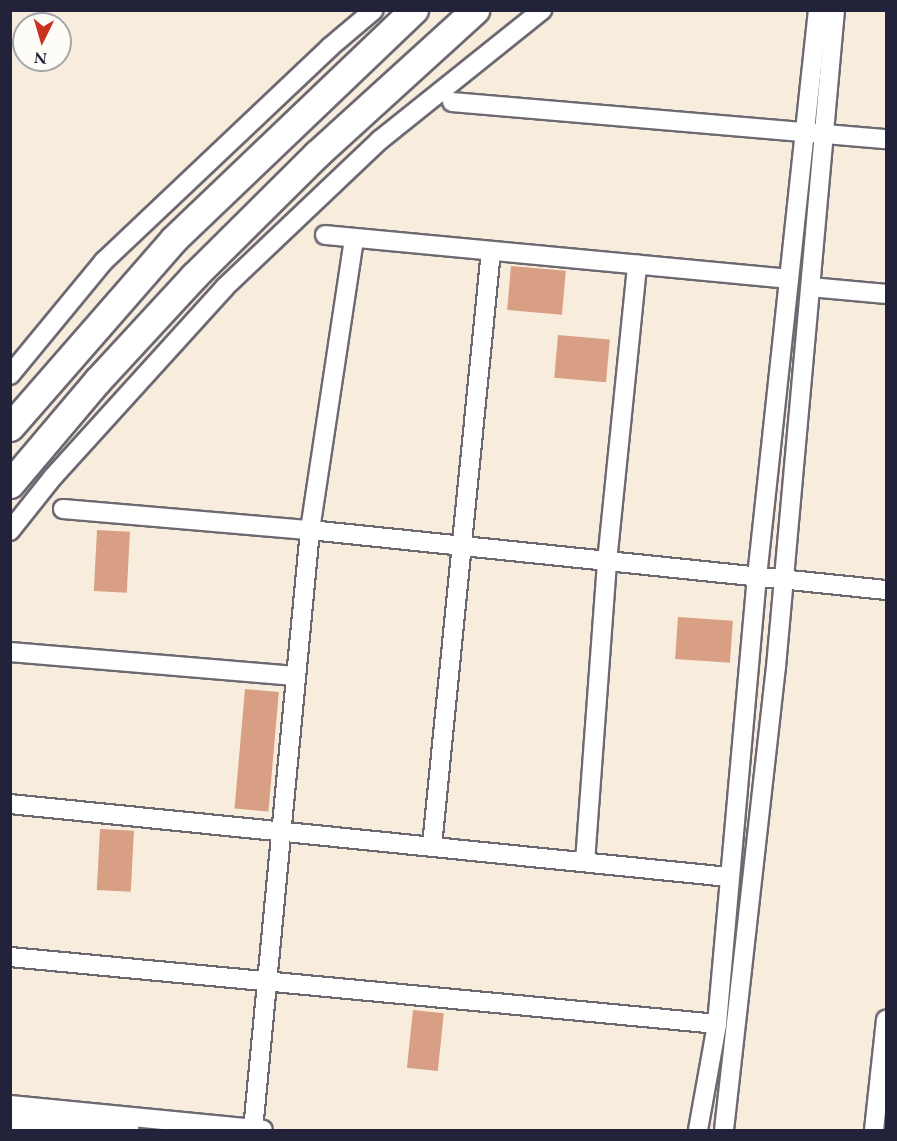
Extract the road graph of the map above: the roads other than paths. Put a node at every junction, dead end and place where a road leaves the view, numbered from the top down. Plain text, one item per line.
1 (374, 10) edge
2 (414, 10) edge
3 (475, 10) edge
4 (542, 10) edge
5 (818, 10) edge
6 (835, 10) edge
7 (452, 102) dead end
8 (804, 130) junction
9 (825, 132) junction
10 (886, 139) edge
11 (325, 235) dead end
12 (354, 238) junction
13 (491, 251) junction
14 (637, 265) junction
15 (789, 279) junction
16 (811, 287) junction
17 (886, 294) edge
18 (10, 375) edge
19 (10, 427) edge
20 (10, 484) edge
21 (63, 509) dead end
22 (310, 530) junction
23 (10, 531) edge
24 (460, 546) junction
25 (607, 562) junction
26 (757, 577) junction
27 (784, 578) junction
28 (886, 590) edge
29 (10, 652) edge
30 (295, 676) junction
31 (10, 804) edge
32 (279, 830) junction
33 (432, 846) junction
34 (585, 862) junction
35 (729, 877) junction
36 (10, 957) edge
37 (267, 982) junction
38 (886, 1020) edge
39 (717, 1024) junction
40 (10, 1105) edge
41 (10, 1120) edge
42 (257, 1130) edge
43 (130, 1131) edge
44 (698, 1131) edge
45 (724, 1131) edge
46 (874, 1131) edge

1 - 18 street
2 - 19 main road
3 - 20 main road
4 - 23 street
5 - 8 street
6 - 9 street
7 - 8 street
8 - 9 street
8 - 15 street
9 - 10 street
9 - 16 street
11 - 12 street
12 - 13 street
12 - 22 street
13 - 14 street
13 - 24 street
14 - 15 street
14 - 25 street
15 - 26 street
16 - 17 street
16 - 27 street
21 - 22 street
22 - 24 street
22 - 30 street
24 - 25 street
24 - 33 street
25 - 26 street
25 - 34 street
26 - 27 street
26 - 35 street
27 - 28 street
27 - 45 street
29 - 30 street
30 - 32 street
31 - 32 street
32 - 33 street
32 - 37 street
33 - 34 street
34 - 35 street
35 - 39 street
36 - 37 street
37 - 39 street
37 - 42 street
38 - 46 street
39 - 44 street
40 - 42 street
41 - 43 street

